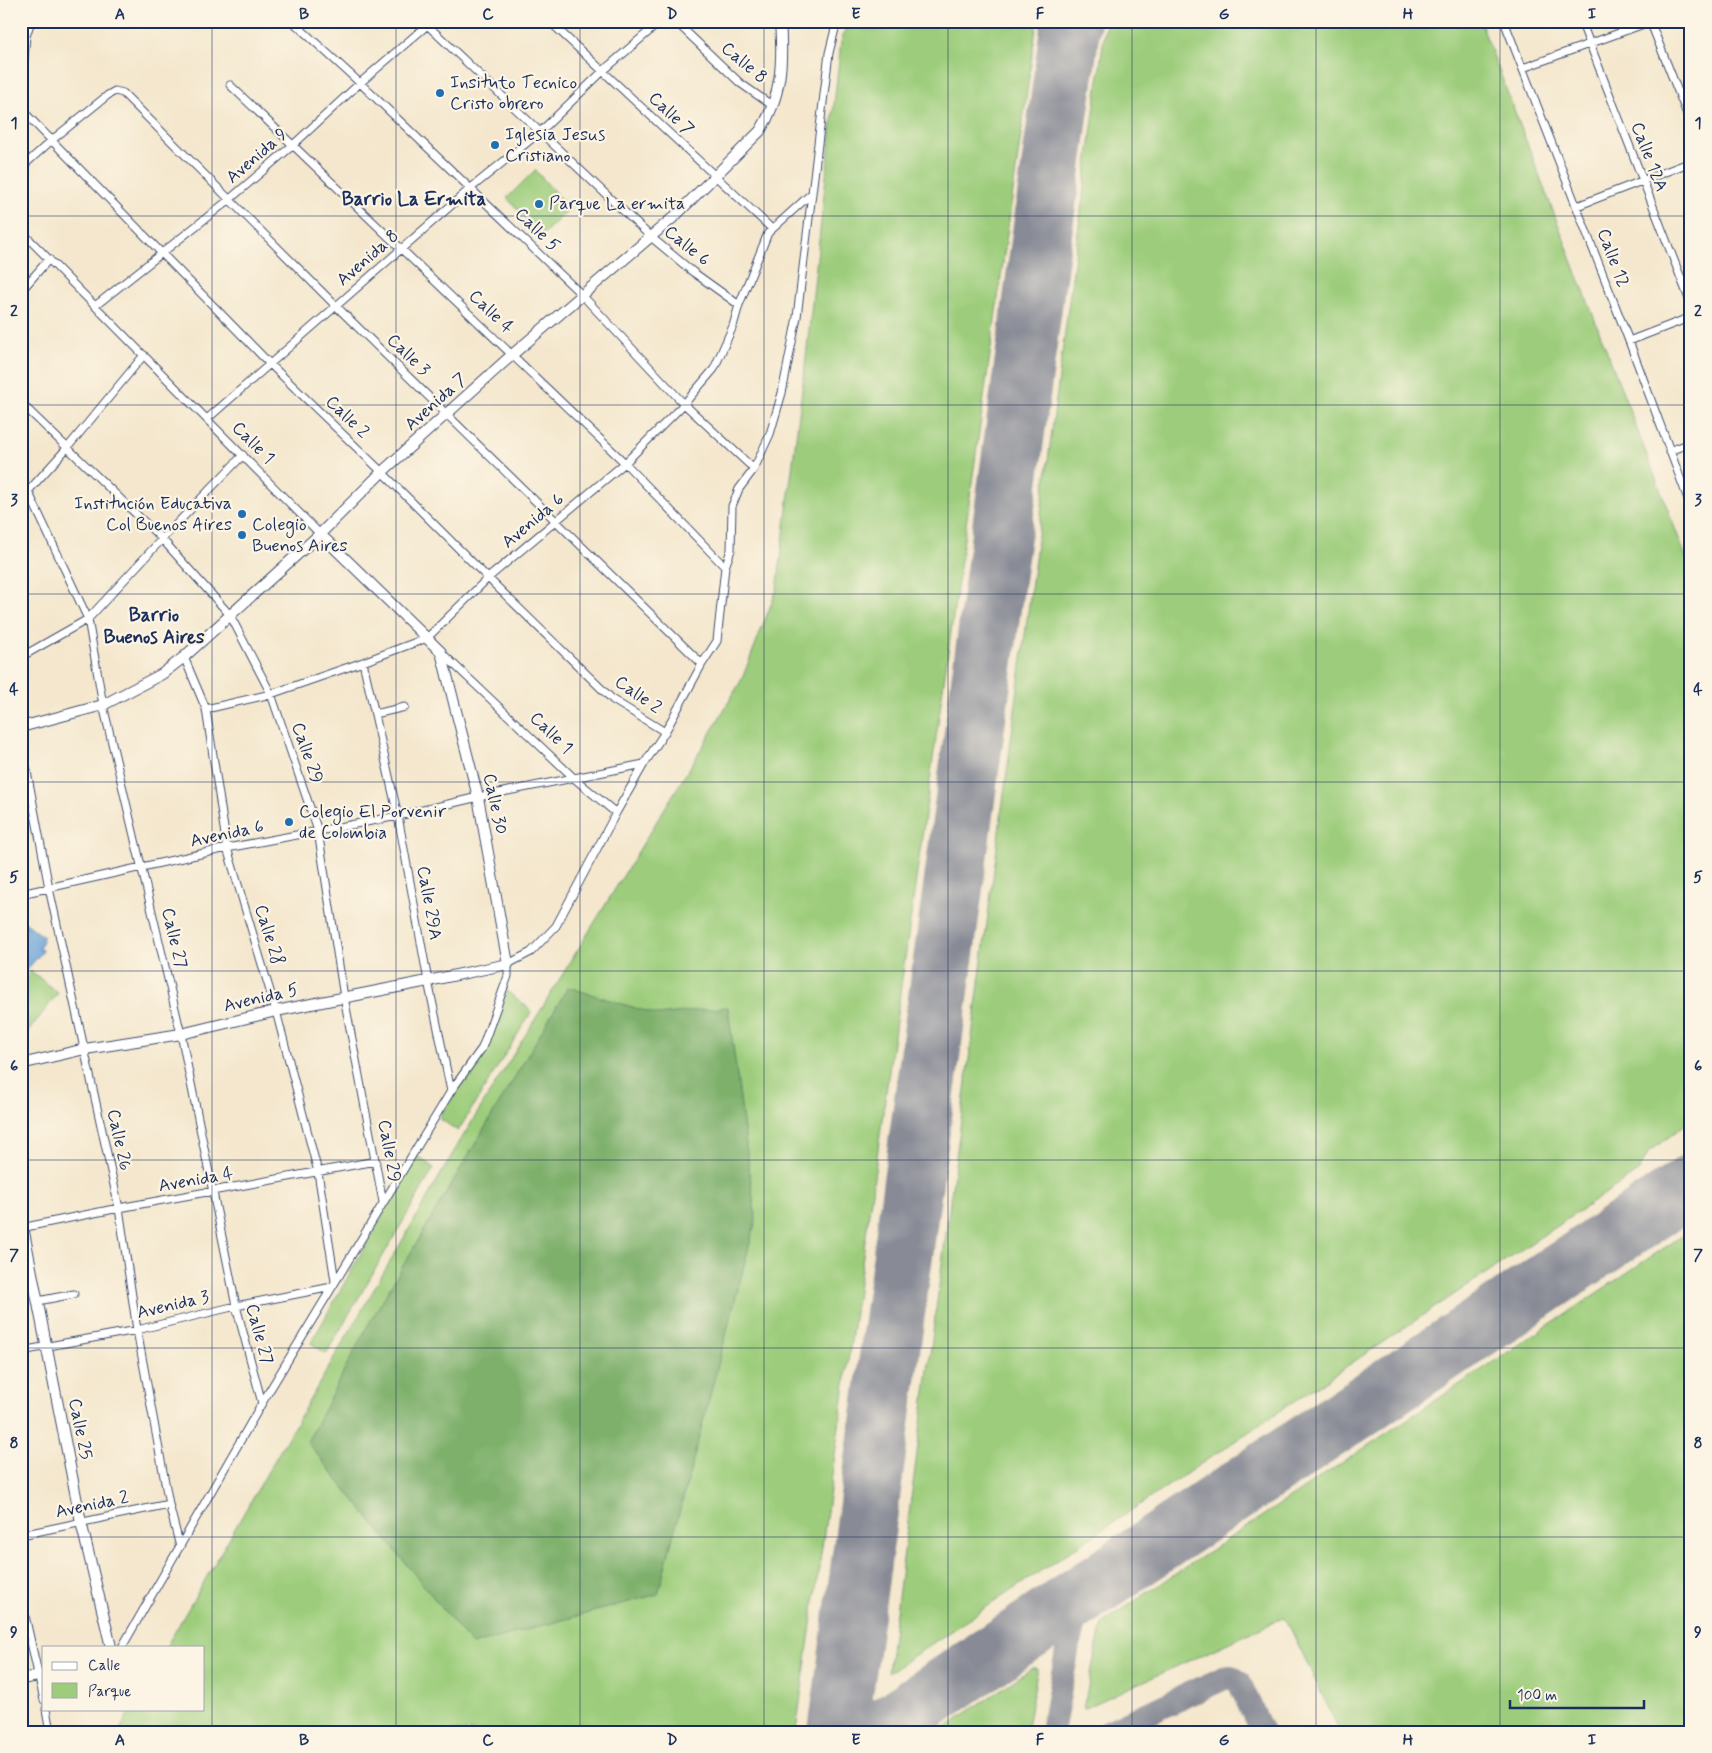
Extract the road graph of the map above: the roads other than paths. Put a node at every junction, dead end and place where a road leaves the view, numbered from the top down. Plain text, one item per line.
1 (31, 21) edge
2 (292, 21) edge
3 (549, 21) edge
4 (661, 21) edge
5 (675, 21) edge
6 (780, 21) edge
7 (837, 21) edge
8 (1504, 21) edge
9 (1581, 21) edge
10 (1651, 21) edge
11 (427, 22) edge
12 (1590, 44) junction
13 (1523, 68) junction
14 (603, 71) junction
15 (360, 82) junction
16 (230, 85) dead end
17 (21, 92) edge
18 (773, 106) junction
19 (21, 109) edge
20 (1691, 124) edge
21 (540, 132) junction
22 (52, 140) junction
23 (293, 145) junction
24 (1691, 162) edge
25 (21, 168) edge
26 (715, 176) junction
27 (1642, 181) junction
28 (471, 188) junction
29 (812, 193) junction
30 (230, 198) junction
31 (1577, 206) junction
32 (772, 229) junction
33 (21, 231) edge
34 (651, 237) junction
35 (402, 248) junction
36 (162, 251) junction
37 (49, 259) junction
38 (21, 291) edge
39 (582, 294) junction
40 (1691, 304) edge
41 (738, 305) junction
42 (95, 306) junction
43 (336, 306) junction
44 (1691, 317) edge
45 (1629, 341) junction
46 (513, 354) junction
47 (144, 355) junction
48 (270, 364) junction
49 (21, 403) edge
50 (684, 404) junction
51 (447, 414) junction
52 (207, 419) junction
53 (1691, 443) edge
54 (68, 447) junction
55 (1669, 451) junction
56 (243, 456) junction
57 (625, 462) junction
58 (754, 469) junction
59 (382, 472) junction
60 (28, 491) junction
61 (21, 499) edge
62 (1691, 507) edge
63 (555, 522) junction
64 (320, 534) junction
65 (162, 539) junction
66 (725, 567) junction
67 (488, 578) junction
68 (230, 615) junction
69 (88, 619) junction
70 (427, 638) junction
71 (441, 652) junction
72 (184, 656) junction
73 (21, 657) edge
74 (363, 662) junction
75 (702, 664) junction
76 (456, 678) junction
77 (271, 694) junction
78 (104, 705) junction
79 (405, 707) dead end
80 (206, 709) junction
81 (375, 714) junction
82 (21, 727) edge
83 (665, 732) junction
84 (21, 740) edge
85 (644, 764) junction
86 (575, 779) junction
87 (478, 797) junction
88 (616, 813) junction
89 (398, 816) junction
90 (318, 831) junction
91 (227, 848) junction
92 (142, 868) junction
93 (49, 888) junction
94 (21, 894) edge
95 (508, 964) junction
96 (428, 981) junction
97 (344, 997) junction
98 (276, 1011) junction
99 (181, 1034) junction
100 (85, 1049) junction
101 (21, 1064) edge
102 (450, 1090) junction
103 (376, 1161) junction
104 (318, 1172) junction
105 (212, 1192) junction
106 (383, 1202) junction
107 (119, 1208) junction
108 (21, 1217) edge
109 (22, 1228) edge
110 (333, 1284) junction
111 (74, 1294) dead end
112 (38, 1301) junction
113 (236, 1306) junction
114 (137, 1330) junction
115 (47, 1346) junction
116 (21, 1351) edge
117 (262, 1403) junction
118 (169, 1504) junction
119 (81, 1522) junction
120 (21, 1535) edge
121 (180, 1546) junction
122 (21, 1598) edge
123 (111, 1646) edge
124 (123, 1646) edge
125 (41, 1675) edge
126 (21, 1679) edge
127 (46, 1710) edge
128 (50, 1732) edge

1 - 17 street
2 - 15 street, Calle 5
3 - 14 street, Calle 7
4 - 14 street, Avenida 8
5 - 18 street, Calle 8
6 - 18 street, Avenida 7
7 - 29 street
8 - 13 street, Calle 12
9 - 12 street, Calle 12A
10 - 12 street
10 - 20 street
11 - 15 street, Avenida 9
11 - 21 street, Calle 6
12 - 13 street
12 - 27 street, Calle 12A
13 - 31 street, Calle 12
14 - 21 street, Avenida 8
14 - 26 street, Calle 7
15 - 23 street, Avenida 9
15 - 28 street, Calle 5
16 - 23 street, Calle 4
18 - 26 street, Avenida 7
19 - 22 street, Calle 2
21 - 28 street, Avenida 8
21 - 34 street, Calle 6
22 - 25 street
22 - 30 street, Calle 3
22 - 36 street, Calle 2
23 - 30 street, Avenida 9
23 - 35 street, Calle 4
24 - 27 street
26 - 32 street, Calle 7
26 - 34 street, Avenida 7
27 - 31 street
27 - 40 street, Calle 12A
28 - 35 street, Avenida 8
28 - 39 street, Calle 5
29 - 32 street
29 - 58 street
30 - 36 street, Avenida 9
30 - 43 street, Calle 3
31 - 45 street, Calle 12
32 - 41 street, Avenida 6
33 - 37 street, Calle 1
34 - 39 street, Avenida 7
34 - 41 street, Calle 6
35 - 43 street, Avenida 8
35 - 46 street, Calle 4
36 - 42 street, Avenida 9
36 - 48 street, Calle 2
37 - 38 street
37 - 42 street, Calle 1
39 - 46 street, Avenida 7
39 - 50 street, Calle 5
41 - 50 street, Avenida 6
42 - 47 street, Calle 1
43 - 48 street, Avenida 8
43 - 51 street, Calle 3
44 - 45 street
45 - 55 street, Calle 12
46 - 51 street, Avenida 7
46 - 57 street, Calle 4
47 - 52 street, Calle 1
47 - 54 street
48 - 52 street, Avenida 8
48 - 59 street, Calle 2
49 - 54 street, Calle 29
50 - 57 street, Avenida 6
50 - 58 street, Calle 5
51 - 59 street, Avenida 7
51 - 63 street, Calle 3
52 - 56 street, Calle 1
53 - 55 street
54 - 60 street
54 - 65 street, Calle 29
55 - 62 street, Calle 12
56 - 64 street, Calle 1
56 - 65 street
57 - 63 street, Avenida 6
57 - 66 street, Calle 4
58 - 66 street
59 - 64 street, Avenida 7
59 - 67 street, Calle 2
60 - 61 street
60 - 69 street, Calle 27
63 - 67 street, Avenida 6
63 - 75 street, Calle 3
64 - 68 street, Avenida 7
64 - 70 street, Calle 1
65 - 68 street, Calle 29
65 - 69 street
66 - 75 street
67 - 70 street, Avenida 6
67 - 83 street, Calle 2
68 - 72 street, Avenida 7
68 - 77 street, Calle 29
69 - 73 street
69 - 78 street, Calle 27
70 - 71 street, Calle 1
70 - 74 street, Avenida 6
71 - 76 street, Calle 30
71 - 76 street, Calle 1
72 - 78 street, Avenida 7
72 - 80 street, Calle 28
74 - 77 street, Avenida 6
74 - 81 street, Calle 29A
75 - 83 street
76 - 86 street, Calle 1
76 - 87 street, Calle 30
77 - 80 street, Avenida 6
77 - 90 street, Calle 29
78 - 82 street, Avenida 7
78 - 92 street, Calle 27
79 - 81 street
80 - 91 street, Calle 28
81 - 89 street, Calle 29A
83 - 85 street
84 - 93 street, Calle 26
85 - 86 street, Avenida 6
85 - 88 street
86 - 87 street, Avenida 6
86 - 88 street, Calle 1
87 - 89 street, Avenida 6
87 - 95 street, Calle 30
88 - 95 street
89 - 90 street, Avenida 6
89 - 96 street, Calle 29A
90 - 91 street, Avenida 6
90 - 97 street, Calle 29
91 - 92 street, Avenida 6
91 - 98 street, Calle 28
92 - 93 street, Avenida 6
92 - 99 street, Calle 27
93 - 94 street, Avenida 6
93 - 100 street, Calle 26
95 - 96 street, Avenida 5
95 - 102 street
96 - 97 street, Avenida 5
96 - 102 street, Calle 29A
97 - 98 street, Avenida 5
97 - 103 street, Calle 29
98 - 99 street, Avenida 5
98 - 104 street, Calle 28
99 - 100 street, Avenida 5
99 - 105 street, Calle 27
100 - 101 street, Avenida 5
100 - 107 street, Calle 26
102 - 106 street
103 - 104 street, Avenida 4
103 - 106 street, Calle 29
104 - 105 street, Avenida 4
104 - 110 street, Calle 28
105 - 107 street, Avenida 4
105 - 113 street, Calle 27
106 - 110 street
107 - 109 street, Avenida 4
107 - 114 street, Calle 26
108 - 109 street, Calle 25
109 - 112 street, Calle 25
110 - 113 street, Avenida 3
110 - 117 street
111 - 112 street
112 - 115 street, Calle 25
113 - 114 street, Avenida 3
113 - 117 street, Calle 27
114 - 115 street, Avenida 3
114 - 118 street, Calle 26
115 - 116 street, Avenida 3
115 - 119 street, Calle 25
117 - 121 street
118 - 119 street, Avenida 2
118 - 121 street, Calle 26
119 - 120 street, Avenida 2
119 - 123 street, Calle 25
121 - 124 street
122 - 125 street
125 - 126 street
127 - 128 street

